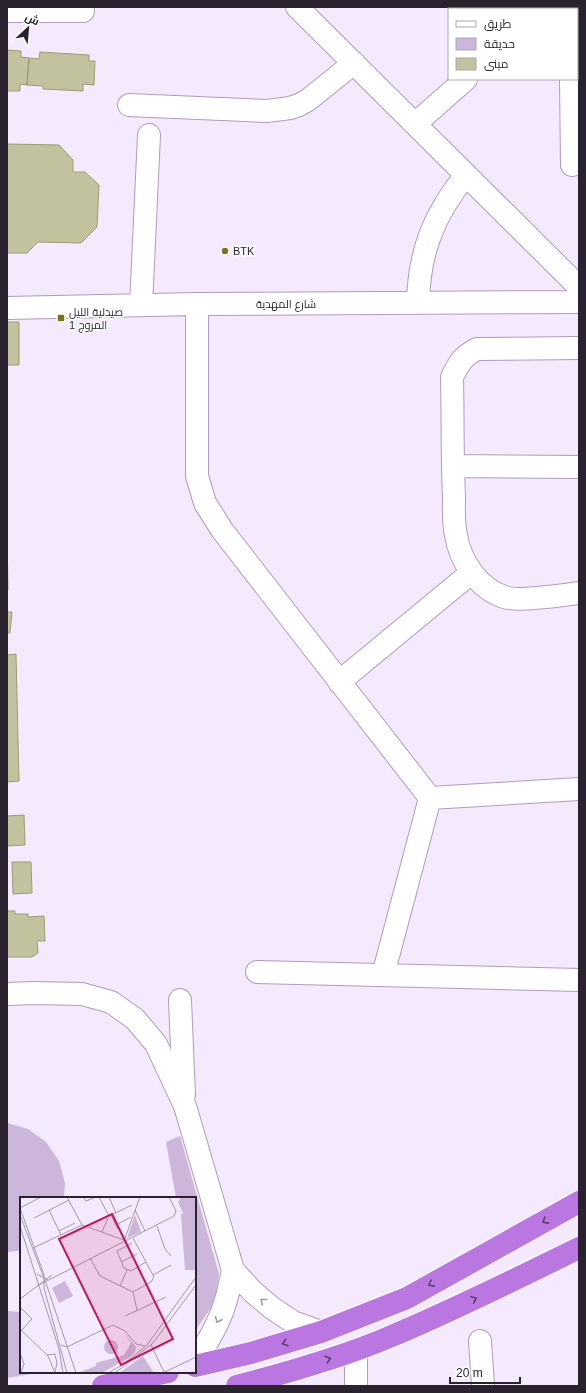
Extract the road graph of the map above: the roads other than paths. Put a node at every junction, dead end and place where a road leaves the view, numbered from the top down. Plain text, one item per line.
1 (297, 7) edge
2 (7, 11) edge
3 (83, 11) dead end
4 (354, 63) junction
5 (465, 80) edge
6 (571, 80) edge
7 (129, 105) dead end
8 (575, 120) edge
9 (415, 124) junction
10 (149, 135) dead end
11 (572, 165) dead end
12 (466, 175) junction
13 (575, 295) edge
14 (418, 303) junction
15 (197, 304) junction
16 (141, 305) junction
17 (7, 308) edge
18 (579, 348) edge
19 (453, 466) junction
20 (579, 467) edge
21 (471, 572) junction
22 (579, 593) edge
23 (340, 682) junction
24 (579, 789) edge
25 (430, 798) junction
26 (258, 972) dead end
27 (383, 975) junction
28 (579, 980) edge
29 (7, 994) edge
30 (180, 1000) dead end
31 (185, 1106) junction
32 (579, 1202) edge
33 (579, 1248) edge
34 (233, 1270) junction
35 (321, 1332) junction
36 (480, 1342) dead end
37 (356, 1350) junction
38 (196, 1360) edge
39 (196, 1366) edge
40 (163, 1373) edge
41 (103, 1386) edge
42 (237, 1386) edge
43 (356, 1386) edge
44 (483, 1386) edge

1 - 4 street
2 - 3 street
4 - 7 street
4 - 9 street
5 - 9 street
6 - 8 street
8 - 11 street
9 - 12 street
10 - 16 street
12 - 13 street
12 - 14 street
13 - 14 street, شارع المهدية
14 - 15 street, شارع المهدية
15 - 16 street, شارع المهدية
15 - 23 street
16 - 17 street, شارع المهدية
18 - 19 street
19 - 20 street
19 - 21 street
21 - 22 street
21 - 23 street
23 - 25 street
24 - 25 street
25 - 27 street
26 - 27 street
27 - 28 street
29 - 31 street
30 - 31 street
31 - 34 street
32 -> 35 highway
37 -> 33 highway
35 -> 34 street
34 -> 38 street
35 -> 39 highway
36 - 44 street
42 -> 37 highway
37 - 43 street
40 - 41 highway

